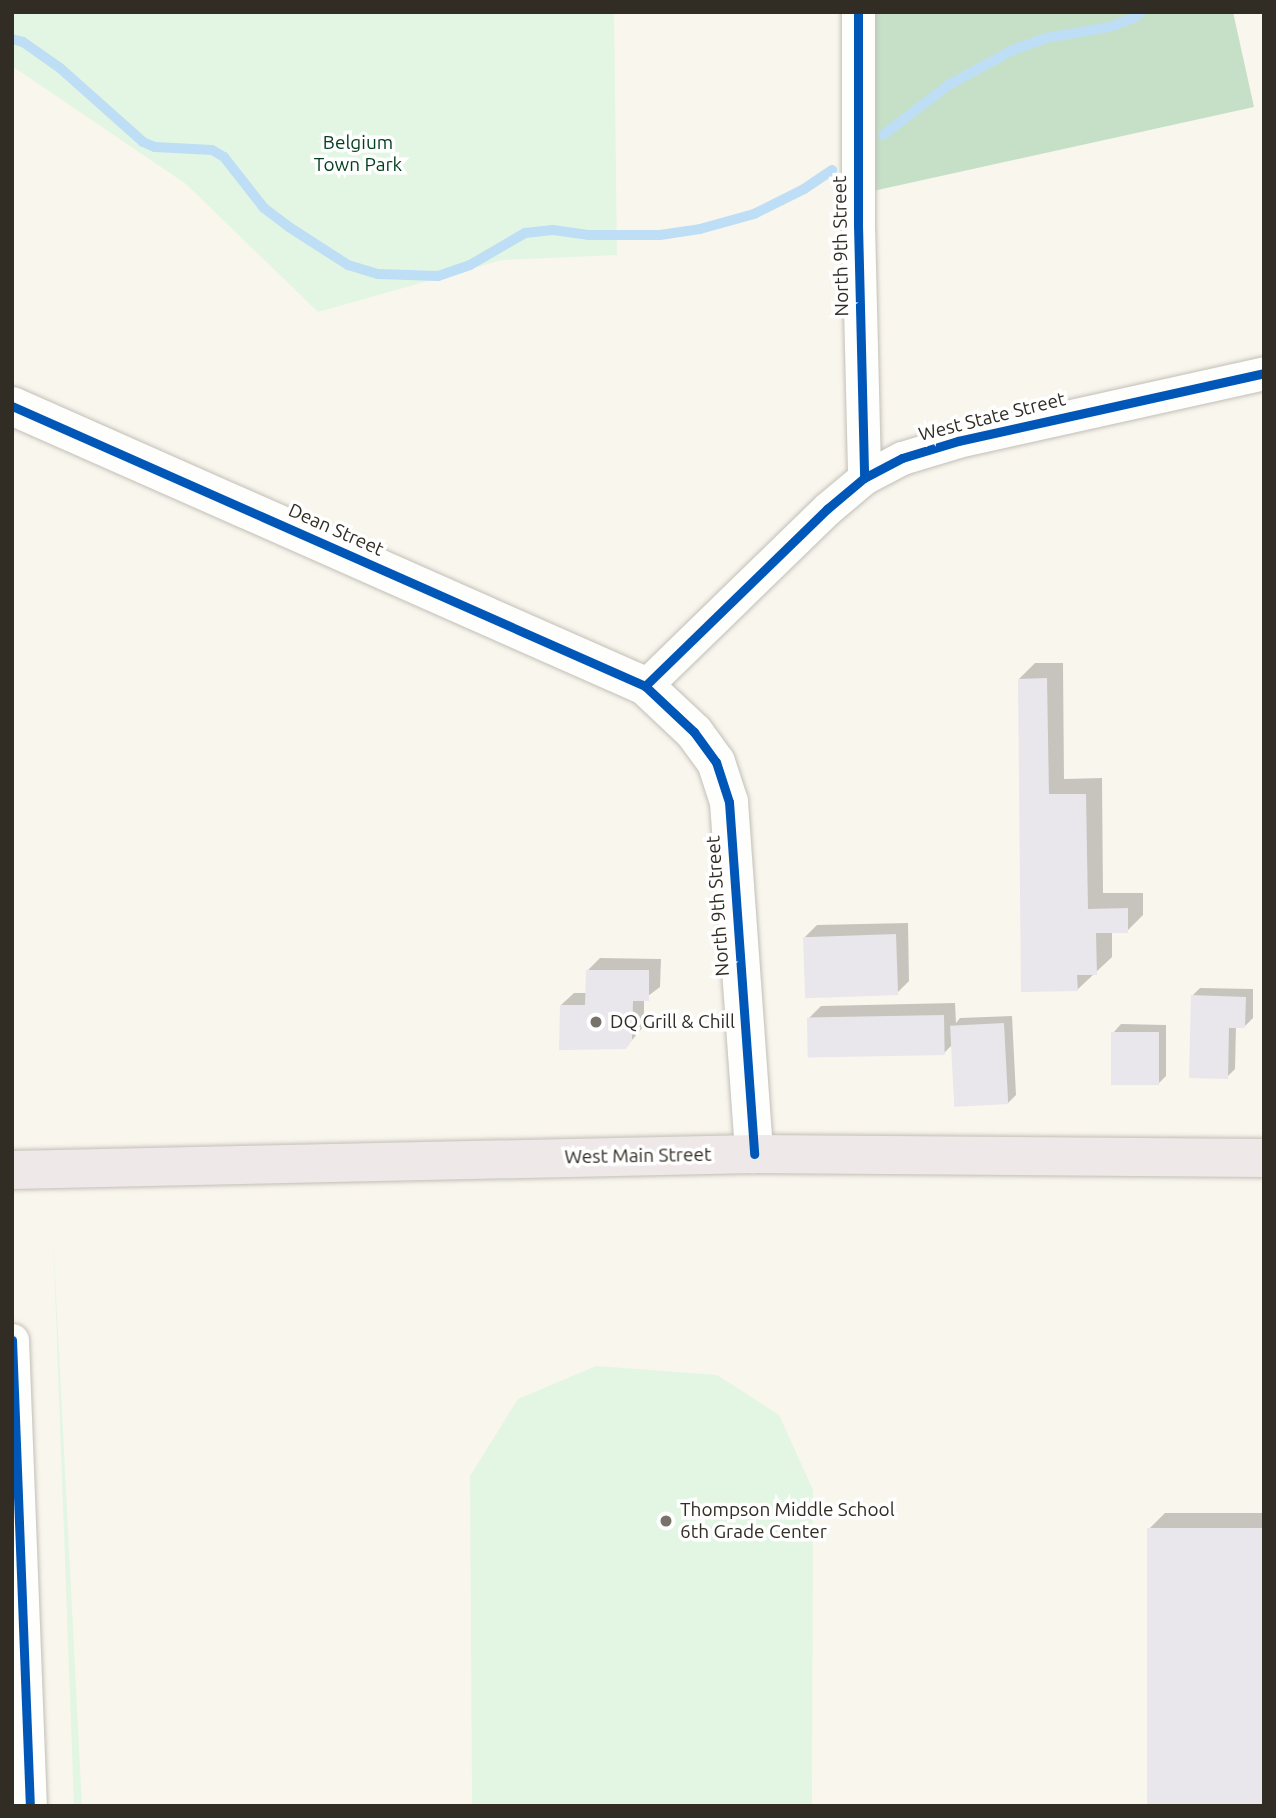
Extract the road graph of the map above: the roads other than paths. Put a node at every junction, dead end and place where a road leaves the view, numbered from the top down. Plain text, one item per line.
1 (858, 12) edge
2 (1264, 373) edge
3 (12, 406) edge
4 (864, 478) junction
5 (645, 686) junction
6 (754, 1154) junction
7 (1264, 1158) edge
8 (12, 1170) edge
9 (12, 1340) edge
10 (19, 1665) edge
11 (30, 1806) edge

1 - 4 street, North 9th Street
2 - 4 street, West State Street
3 - 5 street, Dean Street
4 - 5 street, West State Street
5 - 6 street, North 9th Street
6 - 7 main road, West Main Street
6 - 8 main road, West Main Street
9 - 10 street
10 - 11 street

